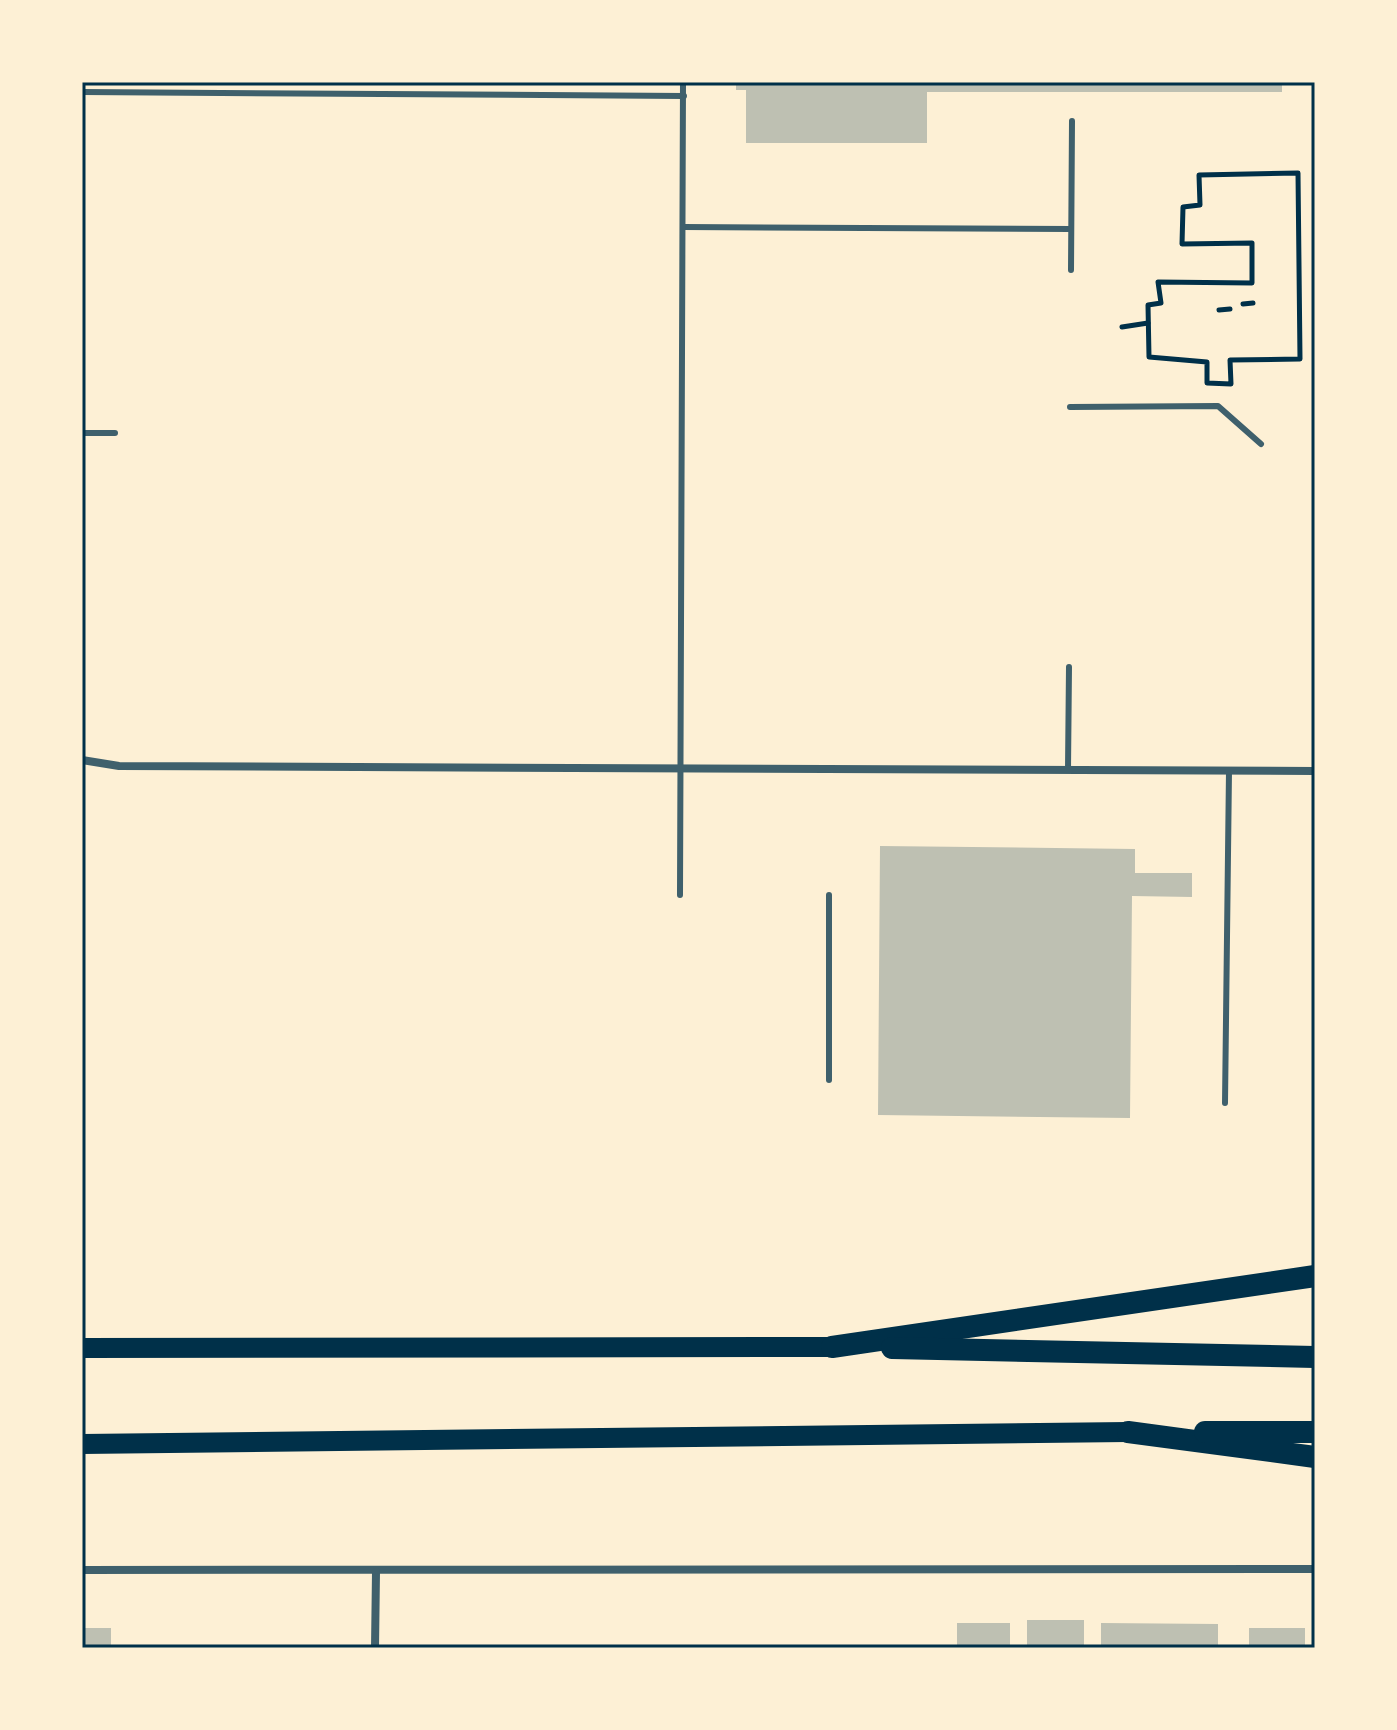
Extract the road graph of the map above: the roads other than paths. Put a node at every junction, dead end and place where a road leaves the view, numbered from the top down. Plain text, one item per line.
1 (683, 82) edge
2 (82, 92) edge
3 (684, 96) junction
4 (1072, 121) dead end
5 (683, 227) junction
6 (1071, 229) junction
7 (1071, 270) dead end
8 (1070, 407) dead end
9 (82, 433) edge
10 (115, 433) dead end
11 (1261, 444) dead end
12 (1069, 667) dead end
13 (82, 760) edge
14 (681, 767) junction
15 (1068, 770) junction
16 (1229, 771) junction
17 (1315, 771) edge
18 (680, 895) dead end
19 (829, 895) dead end
20 (829, 1080) dead end
21 (1225, 1103) dead end
22 (1315, 1276) edge
23 (832, 1347) junction
24 (82, 1348) edge
25 (1315, 1357) edge
26 (1128, 1432) junction
27 (1315, 1432) edge
28 (82, 1444) edge
29 (1315, 1457) edge
30 (1315, 1569) edge
31 (82, 1570) edge
32 (376, 1572) junction
33 (375, 1648) edge

1 - 3 lane
2 - 3 lane
3 - 5 lane
4 - 6 lane
5 - 6 lane
5 - 14 lane
6 - 7 lane
8 - 11 lane
9 - 10 lane
12 - 15 lane
13 - 14 street
14 - 15 street
14 - 18 lane
15 - 16 street
16 - 17 street
16 - 21 lane
19 - 20 lane
22 - 23 highway
23 - 24 main road
23 - 25 highway
26 - 27 highway
26 - 28 main road
26 - 29 highway
30 - 32 street
31 - 32 street
32 - 33 street

